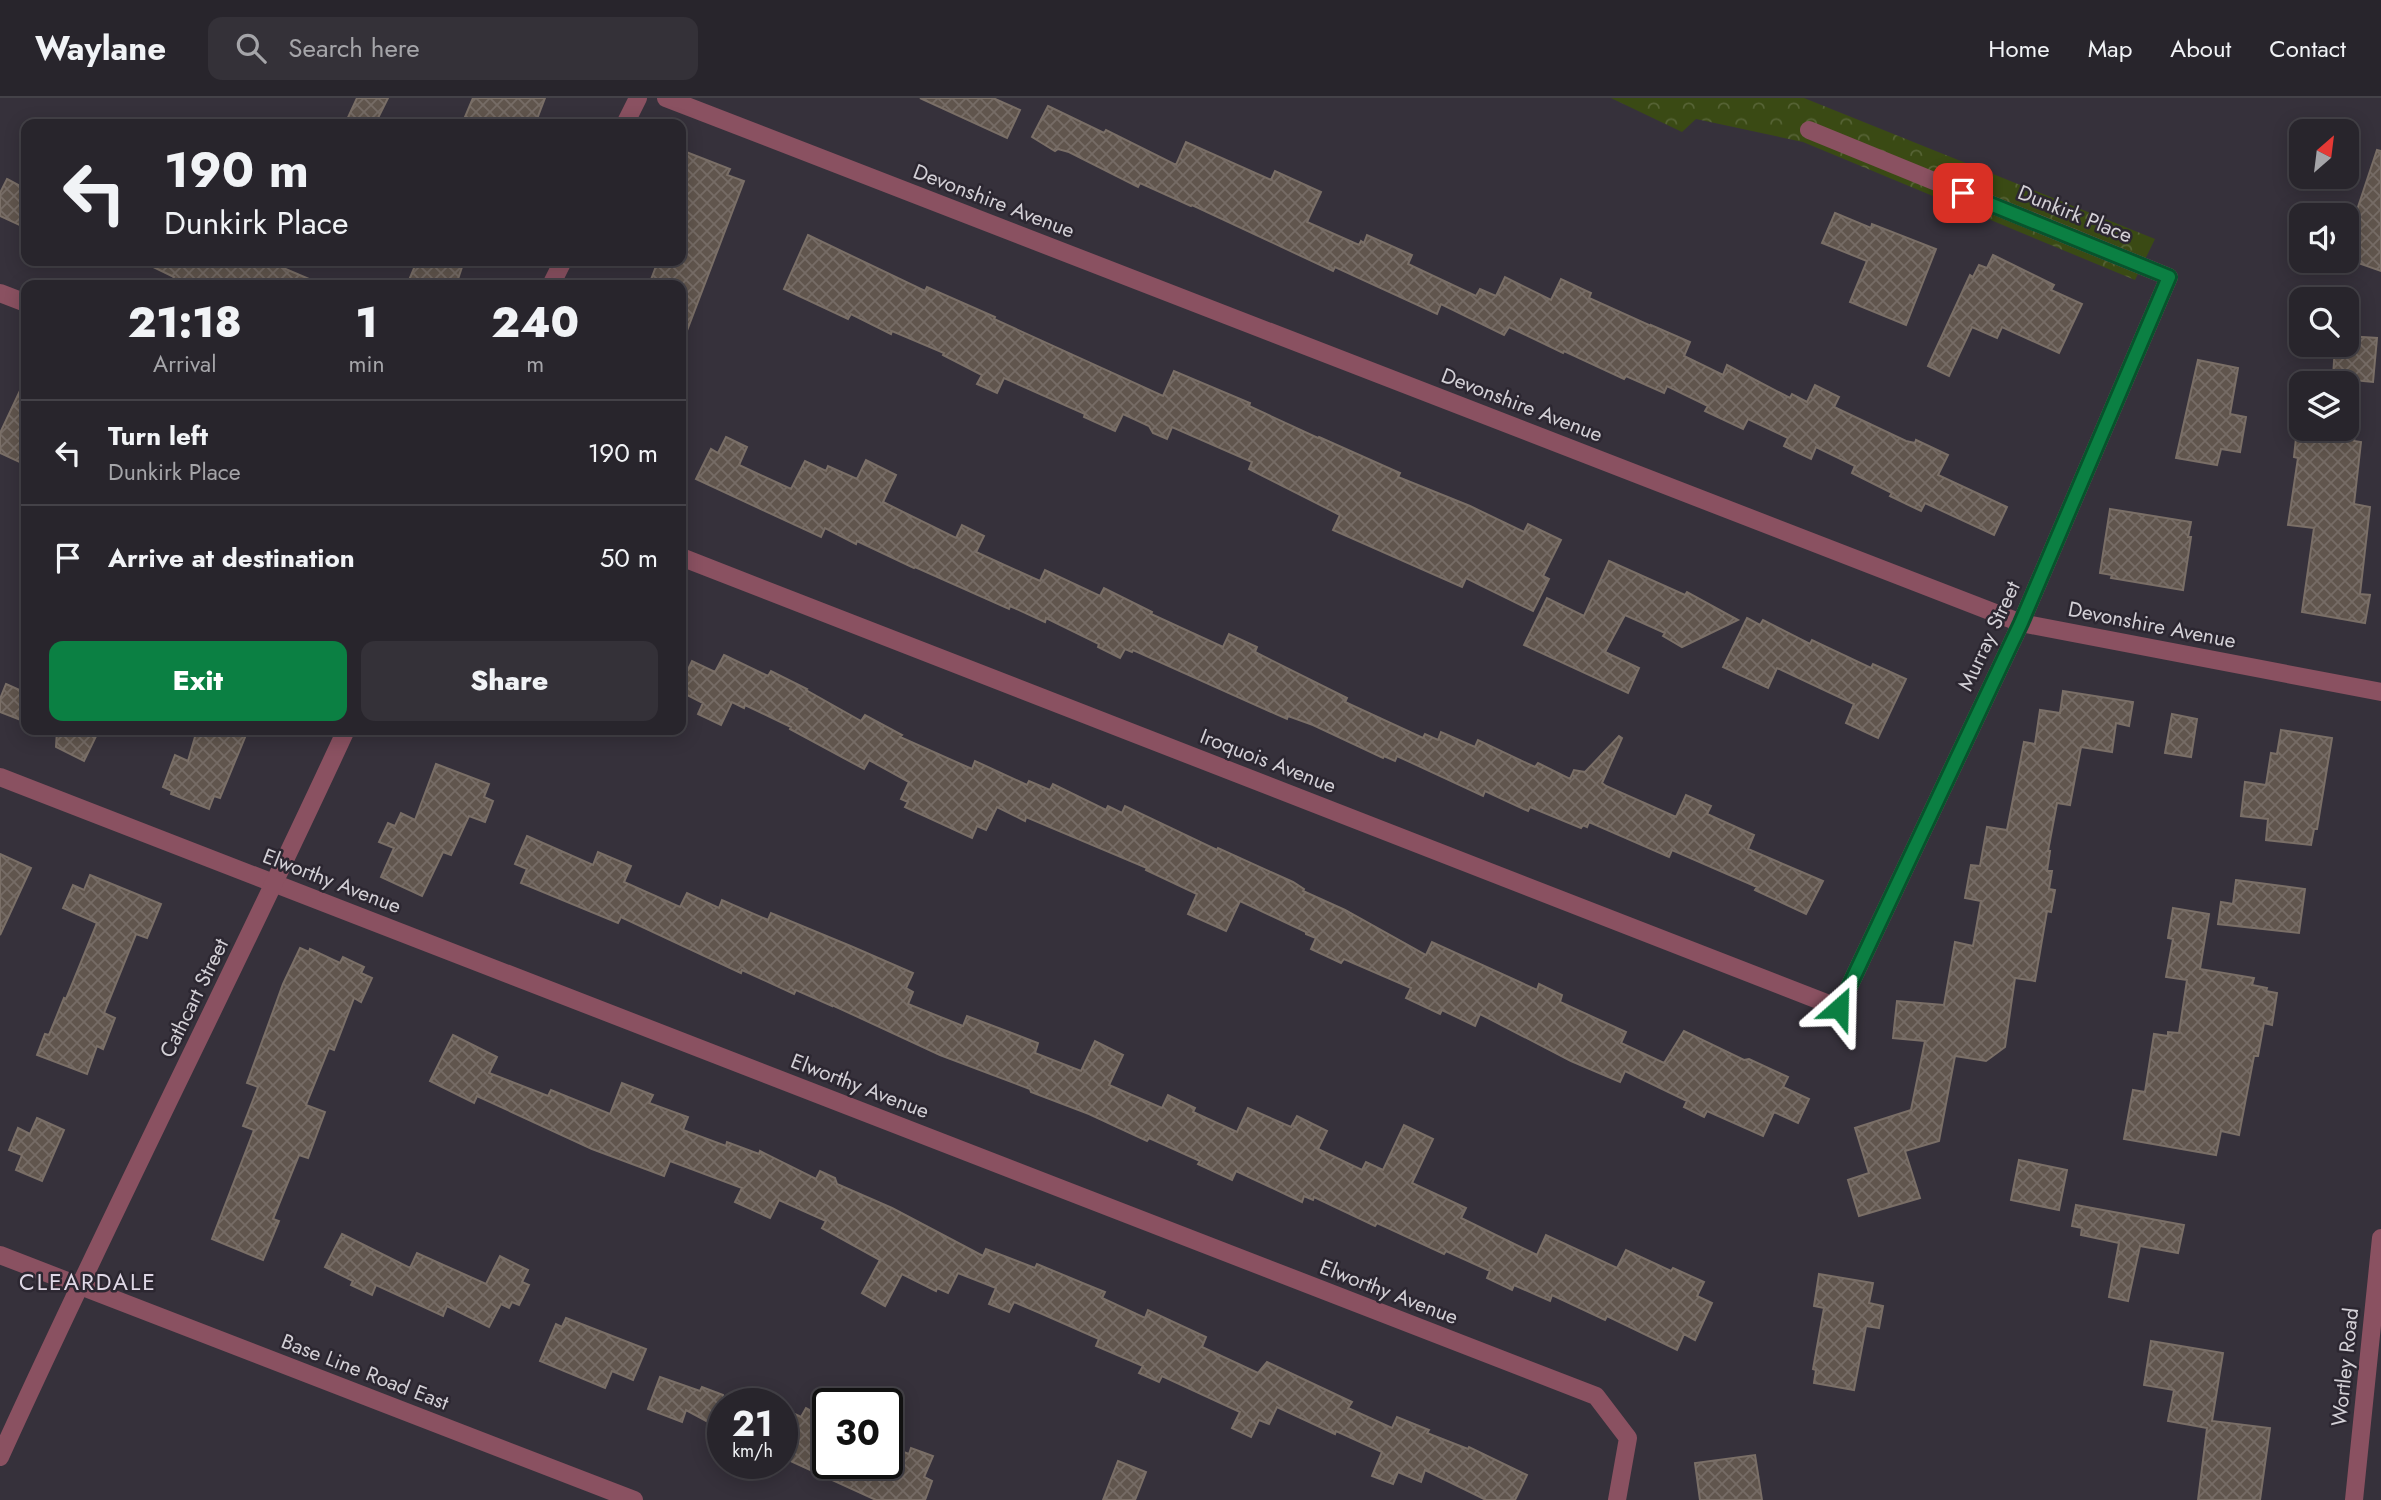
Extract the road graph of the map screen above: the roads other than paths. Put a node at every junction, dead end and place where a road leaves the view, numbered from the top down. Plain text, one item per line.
1 (638, 98) edge
2 (666, 98) edge
3 (628, 119) edge
4 (1809, 130) dead end
5 (2169, 277) joint
6 (0, 293) edge
7 (21, 301) edge
8 (686, 559) edge
9 (2021, 623) junction
10 (2381, 692) edge
11 (344, 735) edge
12 (0, 777) edge
13 (275, 884) junction
14 (1839, 1008) joint
15 (2381, 1238) edge
16 (0, 1255) edge
17 (80, 1286) junction
18 (0, 1457) edge
19 (634, 1500) edge
20 (1618, 1500) edge
21 (2354, 1500) edge

1 - 3 street
2 - 9 street, Devonshire Avenue
4 - 5 street, Dunkirk Place
5 - 9 street, Murray Street
6 - 7 street
8 - 14 street, Iroquois Avenue
9 - 10 street, Devonshire Avenue
9 - 14 street, Murray Street
11 - 13 street, Cathcart Street
12 - 13 street, Elworthy Avenue
13 - 17 street, Cathcart Street
13 - 20 street, Elworthy Avenue
15 - 21 street, Wortley Road
16 - 17 street, Base Line Road East
17 - 18 street
17 - 19 street, Base Line Road East

